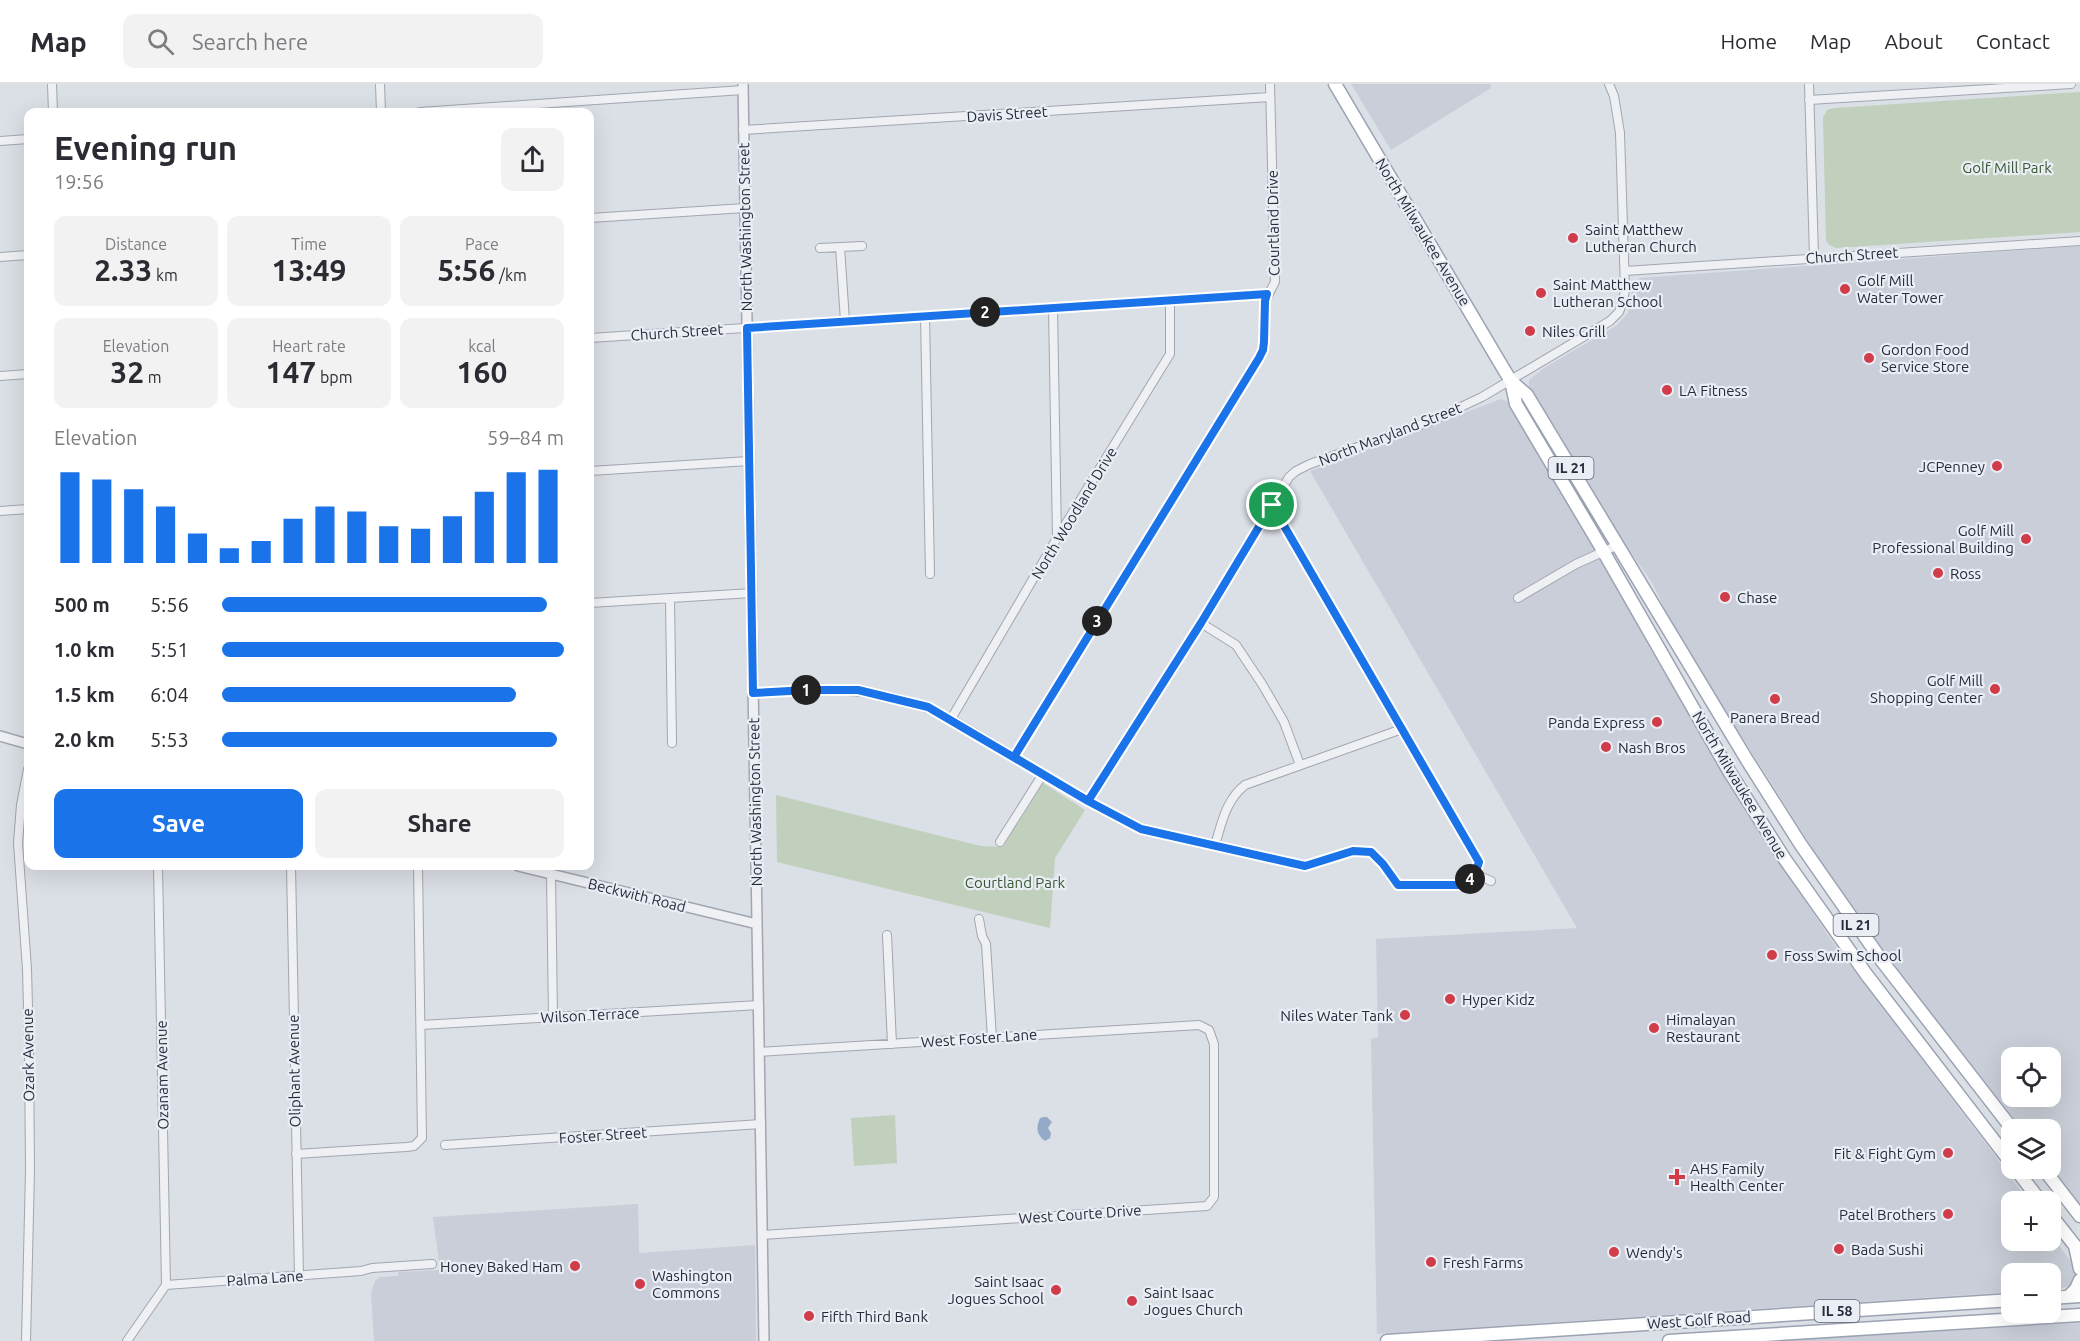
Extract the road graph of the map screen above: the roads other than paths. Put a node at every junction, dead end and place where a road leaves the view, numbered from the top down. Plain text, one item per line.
1 (52, 84) edge
2 (380, 84) edge
3 (1270, 84) edge
4 (1335, 84) edge
5 (1609, 84) edge
6 (1809, 84) edge
7 (2070, 84) edge
8 (743, 87) edge
9 (1943, 88) edge
10 (1270, 97) junction
11 (1809, 100) junction
12 (52, 108) edge
13 (381, 108) edge
14 (472, 108) edge
15 (743, 130) junction
16 (24, 139) edge
17 (0, 141) edge
18 (745, 208) junction
19 (594, 218) edge
20 (2080, 241) edge
21 (862, 246) dead end
22 (840, 247) junction
23 (820, 248) dead end
24 (24, 255) edge
25 (0, 257) edge
26 (1814, 257) junction
27 (1625, 271) junction
28 (1267, 294) junction
29 (1170, 300) junction
30 (1053, 308) junction
31 (925, 316) junction
32 (845, 321) junction
33 (747, 328) junction
34 (594, 338) edge
35 (24, 374) edge
36 (0, 376) edge
37 (1510, 381) junction
38 (749, 461) junction
39 (594, 471) edge
40 (1272, 505) junction
41 (24, 509) edge
42 (0, 511) edge
43 (1057, 538) junction
44 (1618, 545) junction
45 (1603, 551) junction
46 (930, 574) dead end
47 (752, 593) junction
48 (670, 598) junction
49 (1518, 598) dead end
50 (594, 603) edge
51 (1201, 623) junction
52 (753, 693) junction
53 (951, 719) junction
54 (1402, 729) junction
55 (0, 736) edge
56 (672, 742) dead end
57 (24, 743) edge
58 (1014, 757) junction
59 (1300, 765) junction
60 (1043, 774) junction
61 (24, 790) edge
62 (1088, 801) junction
63 (1000, 842) dead end
64 (1215, 845) junction
65 (158, 870) edge
66 (291, 870) edge
67 (418, 870) edge
68 (534, 870) edge
69 (551, 874) junction
70 (1475, 874) junction
71 (1491, 881) dead end
72 (980, 919) dead end
73 (757, 924) junction
74 (887, 935) dead end
75 (759, 1005) junction
76 (553, 1017) junction
77 (421, 1025) junction
78 (1200, 1025) joint
79 (992, 1038) junction
80 (892, 1044) junction
81 (759, 1052) junction
82 (2004, 1119) edge
83 (761, 1124) junction
84 (445, 1145) dead end
85 (2001, 1150) edge
86 (296, 1154) junction
87 (2023, 1179) edge
88 (2051, 1179) edge
89 (2033, 1191) edge
90 (2080, 1216) edge
91 (2061, 1228) edge
92 (762, 1235) junction
93 (2077, 1248) edge
94 (432, 1264) dead end
95 (2080, 1269) edge
96 (299, 1276) junction
97 (2080, 1280) edge
98 (166, 1285) junction
99 (2074, 1296) edge
100 (2001, 1301) edge
101 (2080, 1315) edge
102 (26, 1341) edge
103 (127, 1341) edge
104 (764, 1341) edge
105 (1387, 1341) edge
106 (1669, 1341) edge

1 - 12 street
2 - 13 street
3 - 10 street, Courtland Drive
4 - 37 main road, North Milwaukee Avenue / IL 21
5 - 27 street, North Maryland Street
6 - 11 street
7 - 9 street
8 - 14 street
8 - 15 street, North Washington Street
9 - 11 street
10 - 15 street, Davis Street
10 - 28 street, Courtland Drive
11 - 26 street
15 - 18 street, North Washington Street
16 - 17 street
18 - 19 street
18 - 33 street, North Washington Street
20 - 26 street, Church Street
21 - 22 street
22 - 23 street
22 - 32 street
24 - 25 street
26 - 27 street, Church Street
27 - 37 street, North Maryland Street
28 - 29 street, Church Street
28 - 58 street, Courtland Drive
29 - 30 street, Church Street
29 - 43 street, North Woodland Drive
30 - 31 street, Church Street
30 - 43 street
31 - 32 street, Church Street
31 - 46 street
32 - 33 street, Church Street
33 - 34 street, Church Street
33 - 38 street, North Washington Street
35 - 36 street
37 - 40 street, North Maryland Street
37 - 44 main road, North Milwaukee Avenue / IL 21
37 - 45 main road, North Milwaukee Avenue / IL 21
38 - 39 street
38 - 47 street, North Washington Street
40 - 51 street, North Maryland Street
40 - 54 street
41 - 42 street
43 - 53 street, North Woodland Drive
44 - 45 street
44 - 82 main road, North Milwaukee Avenue / IL 21
45 - 49 street
45 - 85 main road, North Milwaukee Avenue / IL 21
47 - 48 street
47 - 52 street, North Washington Street
48 - 50 street
48 - 56 street
51 - 59 street
51 - 62 street, North Maryland Street
52 - 53 street
52 - 73 street, North Washington Street
53 - 58 street
54 - 59 street
54 - 70 street
55 - 57 street
58 - 60 street
59 - 64 street
60 - 62 street
60 - 63 street
61 - 102 street, Ozark Avenue
62 - 64 street
64 - 70 street
65 - 98 street, Ozanam Avenue
66 - 86 street, Oliphant Avenue
67 - 77 street
68 - 69 street, Beckwith Road
69 - 73 street, Beckwith Road
69 - 76 street
70 - 71 street
72 - 79 street
73 - 75 street, North Washington Street
74 - 80 street
75 - 76 street, Wilson Terrace
75 - 81 street, North Washington Street
76 - 77 street, Wilson Terrace
77 - 86 street
78 - 79 street, West Foster Lane
78 - 92 street, West Courte Drive
79 - 80 street, West Foster Lane
80 - 81 street, West Foster Lane
81 - 83 street, North Washington Street
83 - 84 street, Foster Street
83 - 92 street, North Washington Street
86 - 96 street, Oliphant Avenue
87 - 89 main road
88 - 90 main road
91 - 93 main road
92 - 104 street, North Washington Street
93 - 95 main road
94 - 96 street, Palma Lane
96 - 98 street, Palma Lane
97 - 99 main road
98 - 103 street
100 - 105 main road, West Golf Road / IL 58
101 - 106 main road, West Golf Road / IL 58

